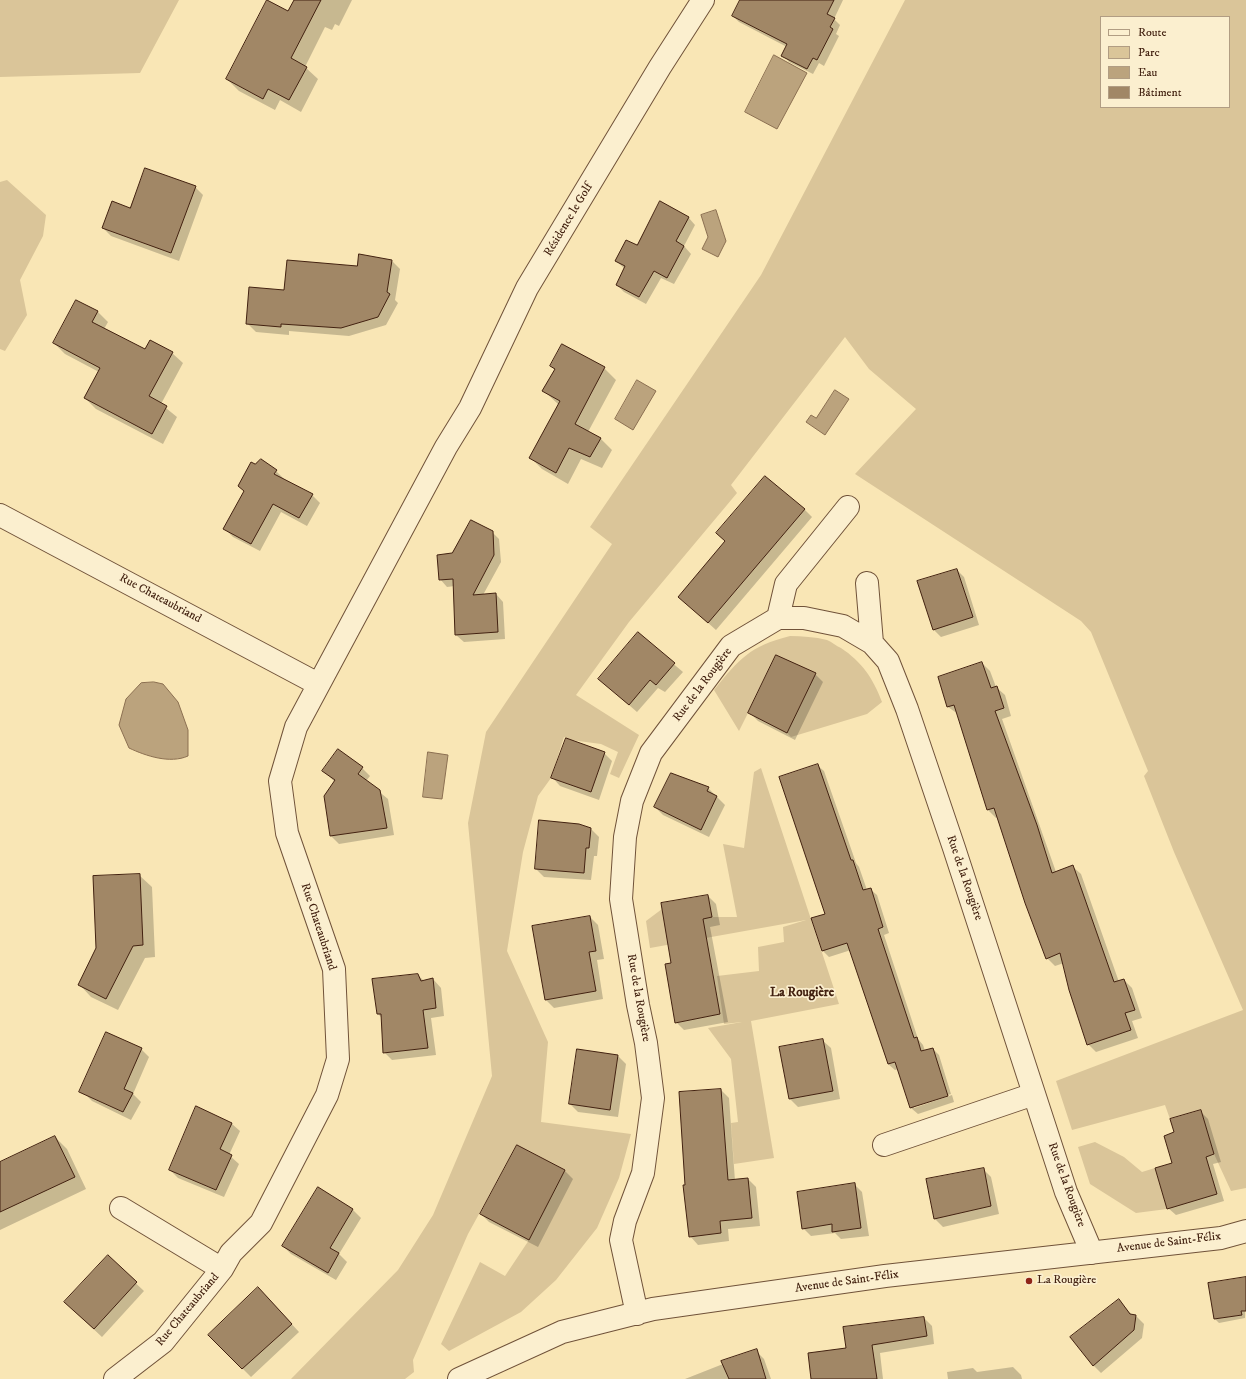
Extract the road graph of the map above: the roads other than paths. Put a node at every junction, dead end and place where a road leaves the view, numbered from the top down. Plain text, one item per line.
1 (703, 0) edge
2 (446, 447) joint
3 (848, 508) dead end
4 (0, 515) edge
5 (867, 583) dead end
6 (778, 618) junction
7 (872, 643) junction
8 (318, 684) junction
9 (1034, 1094) junction
10 (884, 1145) dead end
11 (121, 1208) dead end
12 (1246, 1231) edge
13 (1092, 1253) junction
14 (222, 1269) junction
15 (637, 1314) junction
16 (115, 1379) edge
17 (459, 1379) edge

1 - 2 street, Résidence le Golf
2 - 8 street, Rue Chateaubriand
3 - 6 street
4 - 8 street, Rue Chateaubriand
5 - 7 street
6 - 7 street, Rue de la Rougière
6 - 15 street, Rue de la Rougière
7 - 9 street, Rue de la Rougière
8 - 14 street, Rue Chateaubriand
9 - 10 street
9 - 13 street, Rue de la Rougière
11 - 14 street, Rue Chateaubriand
12 - 13 street, Avenue de Saint-Félix
13 - 15 street, Avenue de Saint-Félix
14 - 16 street, Rue Chateaubriand
15 - 17 street, Avenue de Saint-Félix

